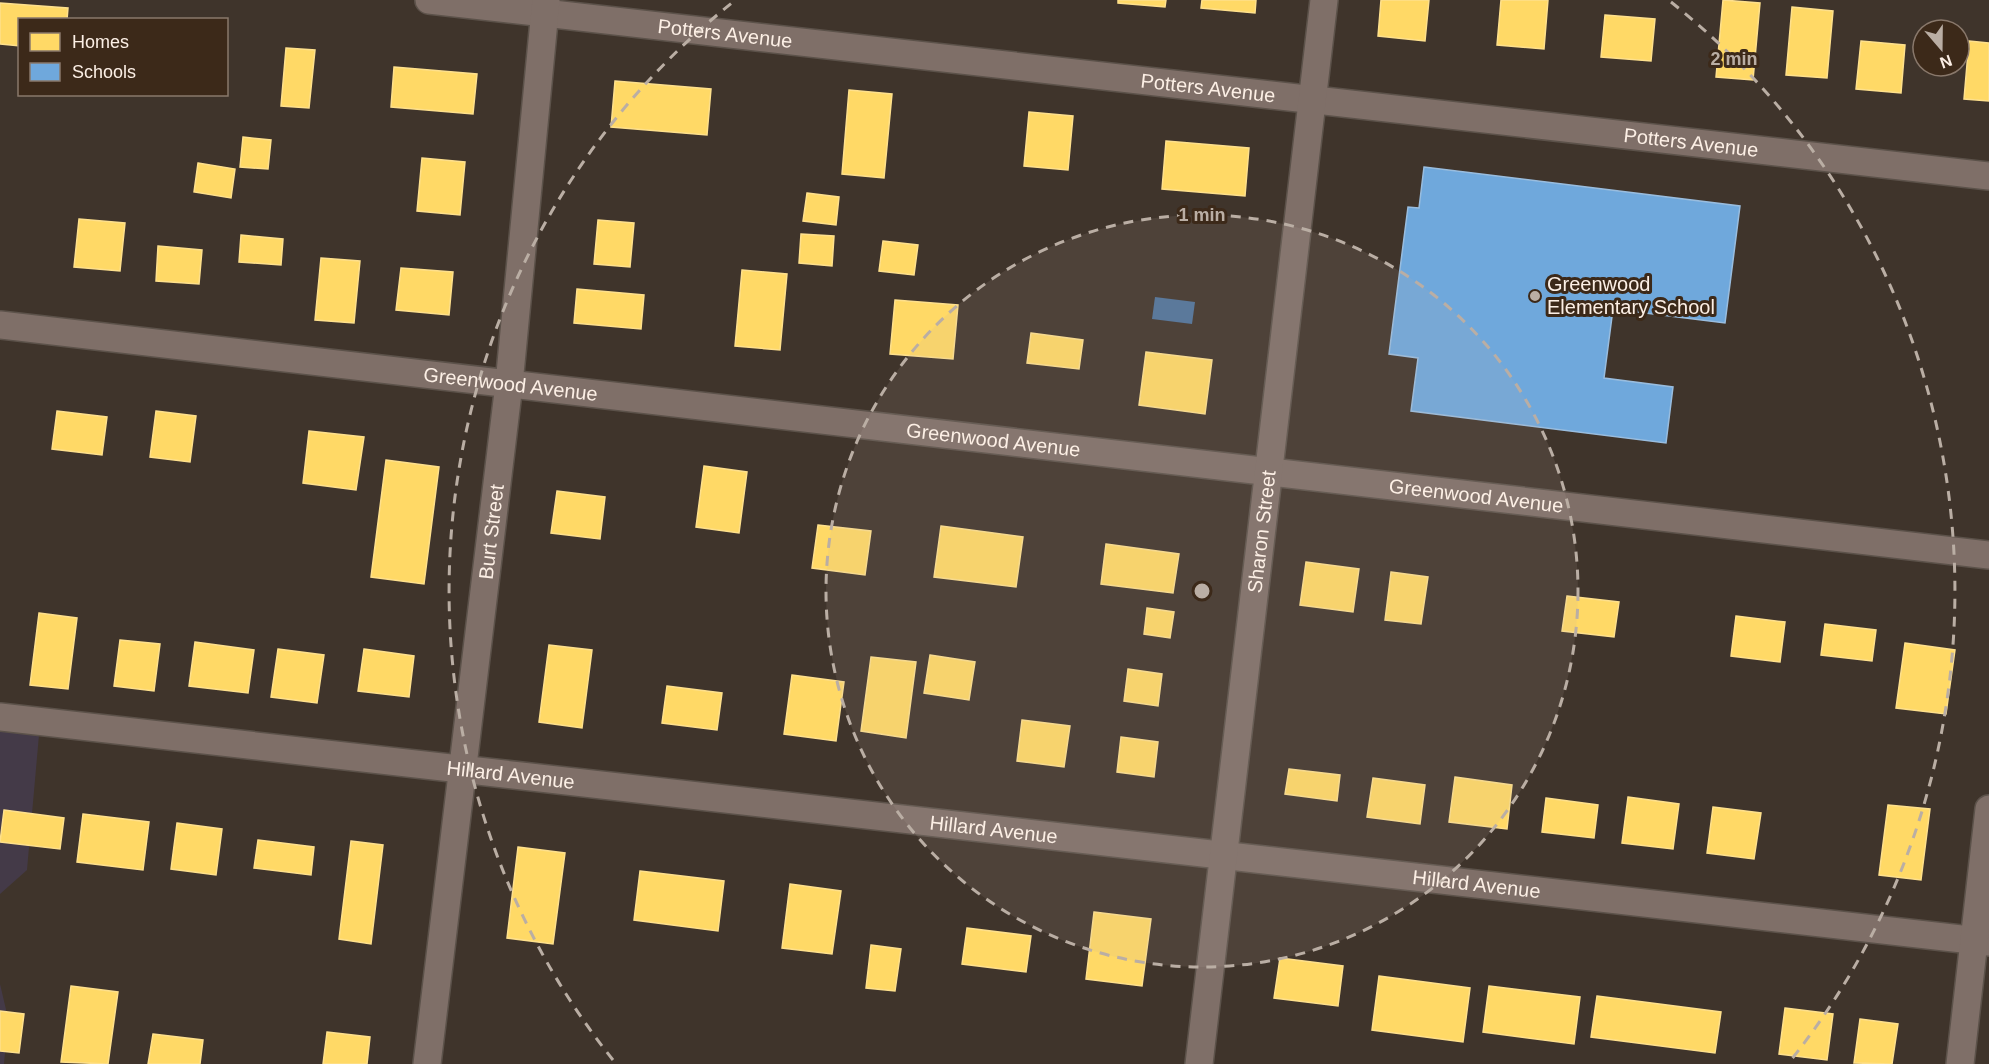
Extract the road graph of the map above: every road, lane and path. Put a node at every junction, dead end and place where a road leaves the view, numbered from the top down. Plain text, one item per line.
1 (429, 0) edge
2 (1324, 0) edge
3 (545, 7) edge
4 (1313, 100) junction
5 (1989, 176) edge
6 (0, 325) edge
7 (509, 384) junction
8 (1269, 472) junction
9 (1989, 555) edge
10 (0, 717) edge
11 (462, 770) junction
12 (1989, 809) edge
13 (1224, 856) junction
14 (1982, 942) edge
15 (427, 1064) edge
16 (1199, 1064) edge
17 (1960, 1064) edge

1 - 3 street, Potters Avenue
2 - 4 street, Sharon Street
3 - 4 street, Potters Avenue
3 - 7 street, Burt Street
4 - 5 street, Potters Avenue
4 - 8 street, Sharon Street
6 - 7 street, Greenwood Avenue
7 - 8 street, Greenwood Avenue
7 - 11 street, Burt Street
8 - 9 street, Greenwood Avenue
8 - 13 street, Sharon Street
10 - 11 street, Hillard Avenue
11 - 13 street, Hillard Avenue
11 - 15 street, Burt Street
12 - 14 street
13 - 14 street, Hillard Avenue
13 - 16 street, Sharon Street
14 - 17 street

